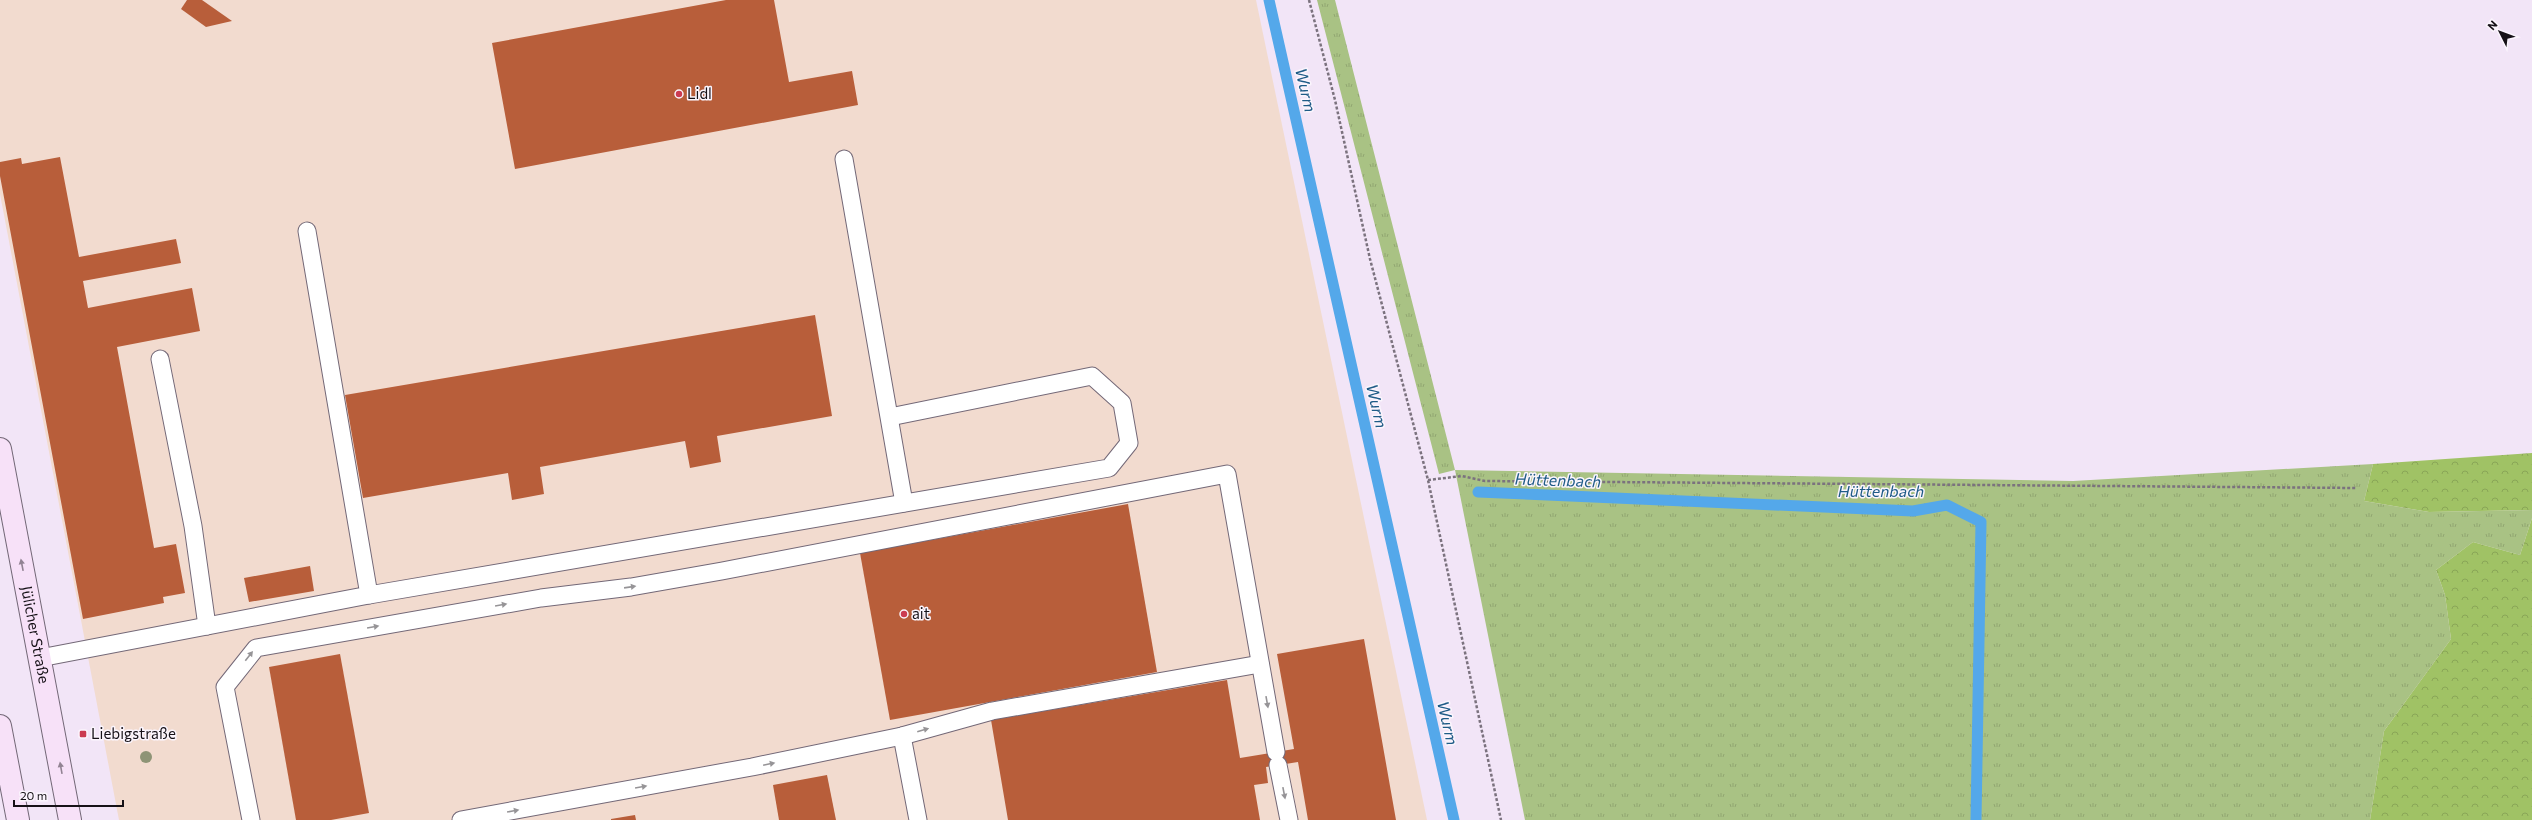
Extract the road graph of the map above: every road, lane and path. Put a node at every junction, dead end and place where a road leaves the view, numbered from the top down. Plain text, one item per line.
1 (1309, 0) edge
2 (844, 158) dead end
3 (307, 231) dead end
4 (160, 359) dead end
5 (890, 417) junction
6 (0, 449) edge
7 (1429, 481) junction
8 (2357, 488) dead end
9 (904, 503) junction
10 (369, 595) junction
11 (207, 626) junction
12 (40, 658) junction
13 (1260, 664) junction
14 (0, 726) edge
15 (902, 736) junction
16 (18, 820) edge
17 (70, 820) edge
18 (251, 820) edge
19 (462, 820) edge
20 (918, 820) edge
21 (1289, 820) edge
22 (1501, 820) edge

1 - 7 path
2 - 5 lane
3 - 10 lane
4 - 11 lane
5 - 9 lane
5 - 9 lane
12 -> 6 main road, Jülicher Straße
7 - 8 path
7 - 22 path
9 - 10 lane
10 - 11 lane
11 - 12 lane
17 -> 12 main road, Jülicher Straße
15 -> 13 lane
18 -> 13 lane
13 -> 21 lane
14 - 16 main road
19 -> 15 lane
15 - 20 lane

